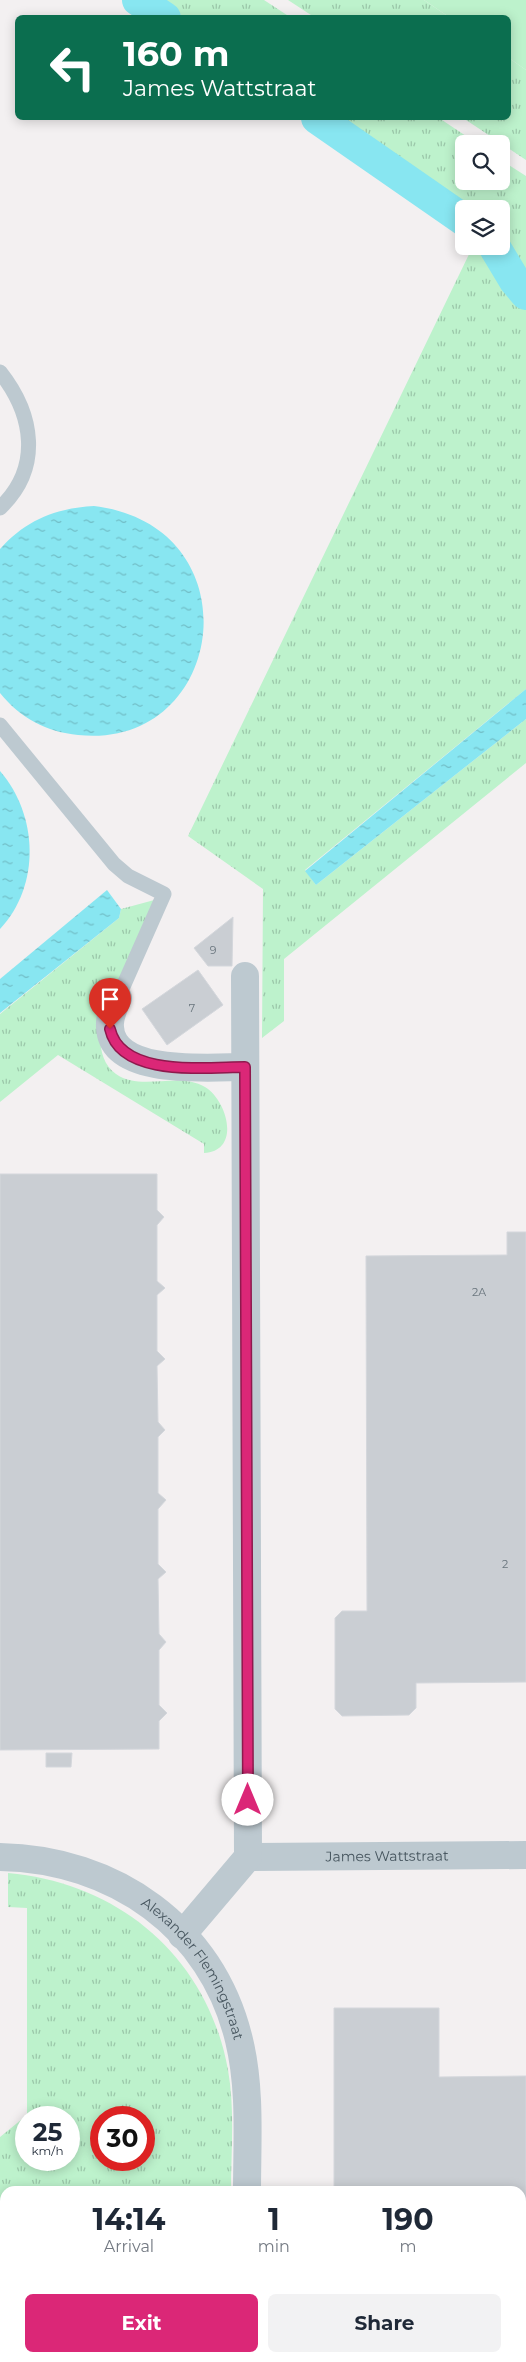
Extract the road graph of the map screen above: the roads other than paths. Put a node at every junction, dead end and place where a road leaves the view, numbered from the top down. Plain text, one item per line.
1 (0, 372) edge
2 (0, 508) edge
3 (0, 725) edge
4 (245, 976) dead end
5 (118, 998) joint
6 (245, 1067) junction
7 (526, 1855) edge
8 (0, 1857) edge
9 (248, 1857) junction
10 (182, 1935) junction
11 (247, 2186) edge

1 - 2 lane
3 - 5 lane
4 - 6 street
5 - 6 street
6 - 9 street
7 - 9 street, James Wattstraat
8 - 10 street, Alexander Flemingstraat
9 - 10 street
10 - 11 street, Alexander Flemingstraat

